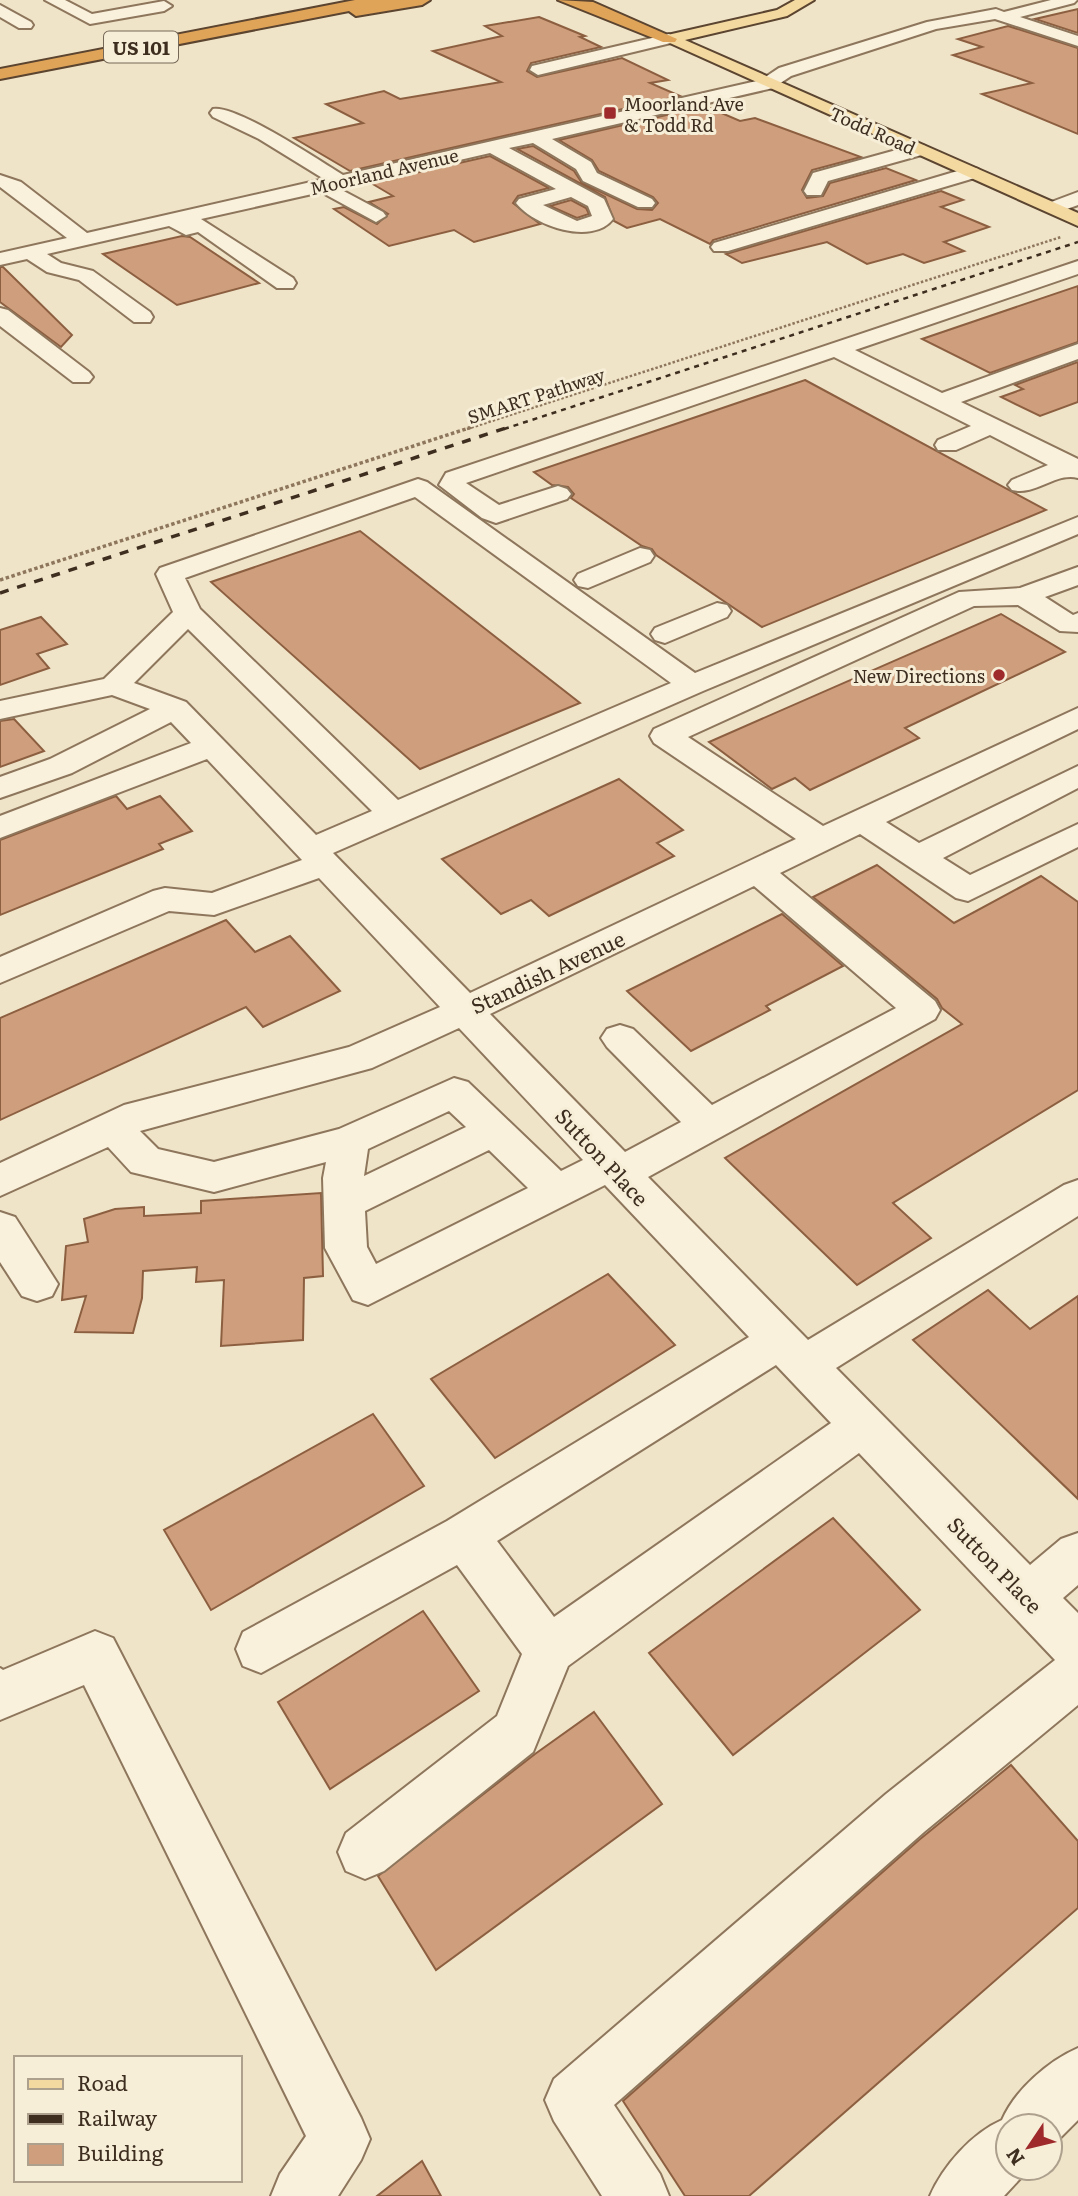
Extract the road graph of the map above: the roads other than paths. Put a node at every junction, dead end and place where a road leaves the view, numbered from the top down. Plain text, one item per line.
1 (54, 0) edge
2 (303, 0) edge
3 (379, 0) edge
4 (422, 0) edge
5 (566, 0) edge
6 (807, 0) edge
7 (1069, 0) edge
8 (585, 2) edge
9 (159, 3) edge
10 (0, 10) edge
11 (1005, 16) junction
12 (25, 25) dead end
13 (127, 32) dead end
14 (202, 35) junction
15 (101, 38) junction
16 (669, 39) junction
17 (1078, 41) edge
18 (0, 57) edge
19 (538, 70) dead end
20 (0, 74) edge
21 (767, 84) junction
22 (219, 113) dead end
23 (535, 136) junction
24 (405, 145) dead end
25 (491, 146) junction
26 (912, 147) junction
27 (434, 160) junction
28 (804, 171) dead end
29 (971, 173) junction
30 (0, 181) edge
31 (333, 183) junction
32 (569, 188) dead end
33 (814, 191) dead end
34 (1078, 198) edge
35 (645, 203) dead end
36 (1053, 208) junction
37 (376, 216) dead end
38 (172, 219) junction
39 (1078, 220) edge
40 (83, 240) junction
41 (722, 247) dead end
42 (30, 252) junction
43 (0, 259) edge
44 (1078, 267) edge
45 (285, 283) dead end
46 (0, 315) edge
47 (142, 317) dead end
48 (836, 348) junction
49 (1078, 351) edge
50 (81, 377) dead end
51 (942, 401) junction
52 (991, 426) junction
53 (947, 444) dead end
54 (1074, 467) edge
55 (1020, 485) dead end
56 (558, 494) dead end
57 (496, 515) junction
58 (1078, 525) edge
59 (640, 556) dead end
60 (1078, 575) edge
61 (1024, 596) junction
62 (717, 611) dead end
63 (188, 613) junction
64 (1075, 626) edge
65 (648, 633) junction
66 (692, 685) junction
67 (114, 686) junction
68 (175, 708) junction
69 (0, 710) edge
70 (1078, 717) edge
71 (212, 746) junction
72 (1078, 776) edge
73 (0, 788) edge
74 (394, 814) junction
75 (863, 821) junction
76 (0, 828) edge
77 (1078, 834) edge
78 (821, 841) junction
79 (318, 857) junction
80 (918, 857) junction
81 (757, 871) junction
82 (0, 971) edge
83 (466, 1010) junction
84 (620, 1038) dead end
85 (708, 1125) junction
86 (113, 1127) junction
87 (494, 1130) junction
88 (350, 1141) junction
89 (615, 1169) junction
90 (0, 1181) edge
91 (557, 1191) junction
92 (1078, 1196) edge
93 (344, 1203) junction
94 (0, 1228) edge
95 (37, 1284) dead end
96 (791, 1354) junction
97 (862, 1426) junction
98 (464, 1536) junction
99 (1078, 1555) edge
100 (1028, 1597) junction
101 (1078, 1648) edge
102 (261, 1649) dead end
103 (549, 1650) junction
104 (1078, 1673) edge
105 (0, 1693) edge
106 (365, 1852) dead end
107 (1078, 2078) edge
108 (1044, 2112) edge
109 (994, 2162) edge
110 (302, 2196) edge
111 (638, 2196) edge
112 (961, 2196) edge

1 - 9 street
2 - 15 highway, US 101
3 - 14 highway, US 101
4 - 14 highway
5 - 8 highway
6 - 16 main road
7 - 11 street, Moorland Avenue
8 - 16 highway
10 - 12 street
11 - 17 street
11 - 21 street, Moorland Avenue
13 - 15 highway
14 - 20 highway, US 101
15 - 18 highway, US 101
16 - 19 street
16 - 21 main road, Todd Road
21 - 23 street, Moorland Avenue
21 - 26 main road, Todd Road
22 - 31 street
23 - 25 street, Moorland Avenue
23 - 35 street
24 - 27 street
25 - 27 street, Moorland Avenue
25 - 32 street
26 - 28 street
26 - 29 main road, Todd Road
26 - 33 street
27 - 31 street, Moorland Avenue
29 - 36 main road, Todd Road
29 - 41 street
30 - 40 street
31 - 37 street
31 - 38 street, Moorland Avenue
34 - 36 street
36 - 39 main road, Todd Road
38 - 40 street, Moorland Avenue
38 - 45 street
40 - 42 street, Moorland Avenue
42 - 43 street, Moorland Avenue
42 - 47 street
44 - 48 street
46 - 50 street
48 - 51 street
48 - 57 street
49 - 51 street
51 - 52 street
52 - 53 street
52 - 54 street
54 - 55 street
56 - 57 street
57 - 59 street
58 - 66 street
60 - 61 street
61 - 64 street
61 - 78 street
62 - 65 street
63 - 65 street
63 - 67 street
63 - 74 street
65 - 66 street
66 - 74 street
67 - 68 street, Sutton Place
67 - 69 street
68 - 71 street, Sutton Place
68 - 73 street
70 - 75 street, Standish Avenue
71 - 76 street
71 - 79 street, Sutton Place
72 - 80 street
74 - 79 street
75 - 78 street, Standish Avenue
75 - 80 street
77 - 80 street
78 - 81 street, Standish Avenue
79 - 82 street
79 - 83 street, Sutton Place
81 - 83 street, Standish Avenue
81 - 85 street
83 - 86 street, Standish Avenue
83 - 89 street, Sutton Place
84 - 85 street
85 - 89 street
86 - 88 street
86 - 90 street, Standish Avenue
87 - 88 street
87 - 91 street
87 - 93 street
88 - 93 street
89 - 91 street
89 - 96 street, Sutton Place
91 - 93 street
92 - 96 street
94 - 95 street
96 - 97 street, Sutton Place
96 - 98 street
97 - 100 street, Sutton Place
97 - 103 street
98 - 102 street
98 - 103 street
99 - 100 street
100 - 101 street, Sutton Place
103 - 106 street
104 - 111 street
105 - 110 street
107 - 108 street
109 - 112 street

